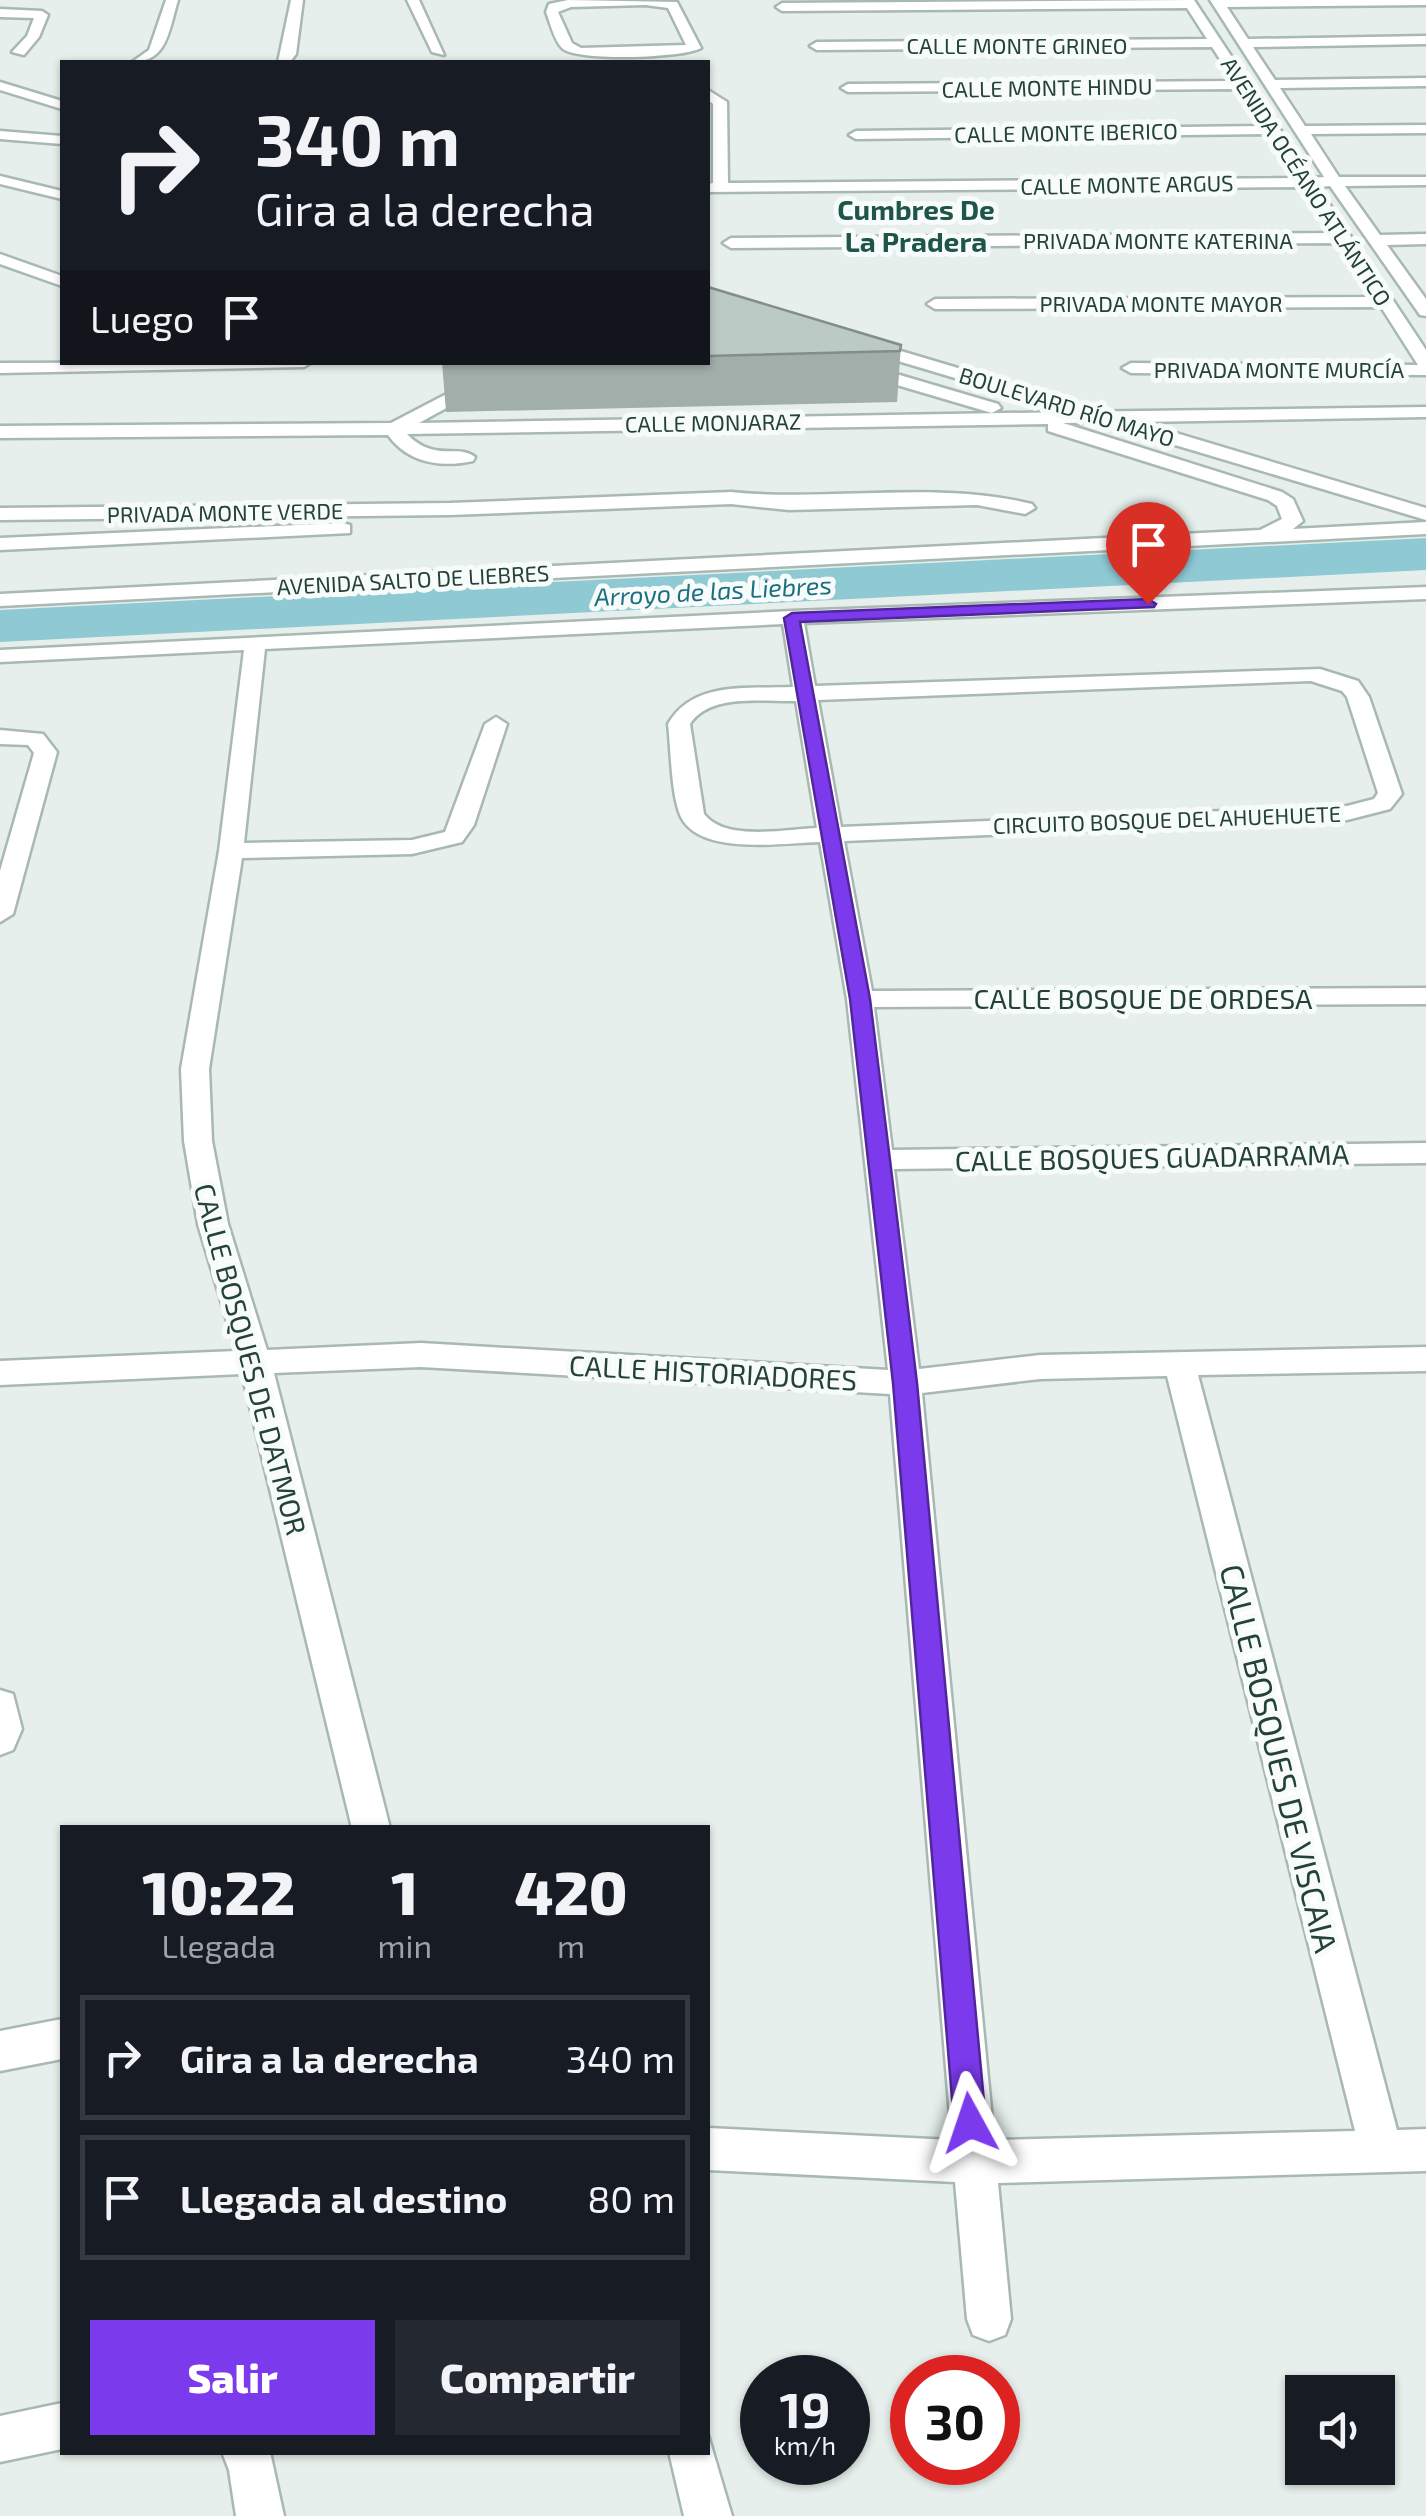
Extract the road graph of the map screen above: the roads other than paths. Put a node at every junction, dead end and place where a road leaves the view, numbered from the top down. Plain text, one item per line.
1 (172, 0) edge
2 (297, 0) edge
3 (413, 0) edge
4 (587, 1) edge
5 (608, 1) edge
6 (1217, 1) edge
7 (1426, 1) edge
8 (1189, 2) edge
9 (782, 8) dead end
10 (0, 14) edge
11 (1426, 40) edge
12 (1243, 42) junction
13 (1218, 43) junction
14 (816, 46) dead end
15 (0, 47) edge
16 (19, 52) junction
17 (439, 52) dead end
18 (41, 59) dead end
19 (141, 60) edge
20 (285, 60) edge
21 (1426, 82) edge
22 (1272, 84) junction
23 (1246, 85) junction
24 (0, 86) edge
25 (848, 88) dead end
26 (710, 95) edge
27 (60, 104) edge
28 (1426, 129) edge
29 (1275, 130) junction
30 (1302, 130) junction
31 (0, 135) edge
32 (856, 135) dead end
33 (60, 140) edge
34 (713, 155) edge
35 (1318, 156) junction
36 (1294, 162) junction
37 (5, 178) edge
38 (1334, 181) junction
39 (1397, 181) junction
40 (1426, 181) edge
41 (1256, 182) junction
42 (1306, 182) junction
43 (714, 188) edge
44 (60, 194) edge
45 (1317, 198) junction
46 (1346, 198) junction
47 (1345, 238) junction
48 (1426, 239) edge
49 (1377, 240) junction
50 (731, 243) dead end
51 (0, 258) edge
52 (60, 280) edge
53 (1386, 302) junction
54 (935, 304) dead end
55 (1424, 305) edge
56 (840, 338) edge
57 (0, 358) edge
58 (837, 362) edge
59 (188, 365) edge
60 (516, 365) edge
61 (1426, 366) edge
62 (0, 368) edge
63 (28, 368) junction
64 (1131, 368) dead end
65 (1426, 412) edge
66 (1021, 417) junction
67 (1103, 417) junction
68 (510, 427) junction
69 (394, 430) junction
70 (0, 432) edge
71 (466, 457) junction
72 (430, 458) junction
73 (456, 494) junction
74 (789, 504) junction
75 (1025, 508) dead end
76 (0, 514) edge
77 (1426, 514) edge
78 (482, 523) junction
79 (412, 526) junction
80 (1426, 528) edge
81 (1266, 536) junction
82 (0, 544) edge
83 (1426, 593) edge
84 (0, 600) edge
85 (792, 618) junction
86 (255, 646) junction
87 (0, 656) edge
88 (804, 692) junction
89 (496, 724) dead end
90 (0, 736) edge
91 (828, 832) junction
92 (231, 851) junction
93 (0, 914) edge
94 (1426, 996) edge
95 (860, 999) junction
96 (1426, 1153) edge
97 (879, 1160) junction
98 (1426, 1359) edge
99 (255, 1362) junction
100 (1179, 1364) junction
101 (0, 1374) edge
102 (905, 1383) junction
103 (0, 1705) edge
104 (0, 1739) edge
105 (370, 1825) edge
106 (60, 2040) edge
107 (0, 2051) edge
108 (710, 2149) edge
109 (1426, 2150) edge
110 (1382, 2152) junction
111 (973, 2162) junction
112 (989, 2319) dead end
113 (60, 2426) edge
114 (0, 2439) edge
115 (246, 2455) edge
116 (693, 2455) edge
117 (260, 2516) edge
118 (708, 2516) edge

1 - 19 street
2 - 20 street
3 - 17 street
4 - 5 street
4 - 5 street
6 - 7 street
6 - 12 street, AVENIDA OCÉANO ATLÁNTICO
8 - 9 street
8 - 13 street, AVENIDA OCÉANO ATLÁNTICO
10 - 16 street
11 - 12 street
12 - 22 street, AVENIDA OCÉANO ATLÁNTICO
13 - 14 street, CALLE MONTE GRINEO
13 - 23 street, AVENIDA OCÉANO ATLÁNTICO
15 - 16 street
16 - 18 street
21 - 22 street
22 - 30 street, AVENIDA OCÉANO ATLÁNTICO
23 - 25 street, CALLE MONTE HINDU
23 - 29 street, AVENIDA OCÉANO ATLÁNTICO
24 - 27 street
26 - 34 street
28 - 30 street
29 - 32 street, CALLE MONTE IBERICO
29 - 36 street, AVENIDA OCÉANO ATLÁNTICO
30 - 35 street, AVENIDA OCÉANO ATLÁNTICO
31 - 33 street
34 - 43 street
35 - 38 street, AVENIDA OCÉANO ATLÁNTICO
35 - 39 street
36 - 41 street
36 - 42 street, AVENIDA OCÉANO ATLÁNTICO
37 - 44 street
38 - 39 street, CALLE MONTE ARGUS
38 - 42 street, CALLE MONTE ARGUS
38 - 46 street, AVENIDA OCÉANO ATLÁNTICO
39 - 40 street, CALLE MONTE ARGUS
39 - 46 street
41 - 42 street, CALLE MONTE ARGUS
41 - 43 street, CALLE MONTE ARGUS
41 - 45 street
42 - 45 street, AVENIDA OCÉANO ATLÁNTICO
45 - 47 street, AVENIDA OCÉANO ATLÁNTICO
46 - 49 street, AVENIDA OCÉANO ATLÁNTICO
47 - 50 street, PRIVADA MONTE KATERINA
47 - 53 street, AVENIDA OCÉANO ATLÁNTICO
48 - 49 street
49 - 55 street, AVENIDA OCÉANO ATLÁNTICO
51 - 52 street
53 - 54 street, PRIVADA MONTE MAYOR
53 - 61 street, AVENIDA OCÉANO ATLÁNTICO
56 - 67 street, BOULEVARD RÍO MAYO
57 - 63 street
58 - 66 street, BOULEVARD RÍO MAYO
59 - 63 street
60 - 69 street
61 - 64 street, PRIVADA MONTE MURCÍA
62 - 63 street
65 - 67 street, CALLE MONJARAZ
66 - 67 street, CALLE MONJARAZ
66 - 68 street, CALLE MONJARAZ
66 - 81 street, BOULEVARD RÍO MAYO
67 - 77 street, BOULEVARD RÍO MAYO
68 - 69 street, CALLE MONJARAZ
68 - 71 street
69 - 70 street, CALLE MONJARAZ
69 - 72 street
71 - 72 street
71 - 73 street
72 - 73 street, PRIVADA MONTE VERDE
73 - 74 street, PRIVADA MONTE VERDE
73 - 76 street, PRIVADA MONTE VERDE
73 - 78 street, PRIVADA MONTE VERDE
73 - 79 street, PRIVADA MONTE VERDE
74 - 75 street, PRIVADA MONTE VERDE
74 - 78 street, PRIVADA MONTE VERDE
78 - 79 street, PRIVADA MONTE VERDE
79 - 82 street, PRIVADA MONTE VERDE
80 - 81 street, AVENIDA SALTO DE LIEBRES
81 - 84 street, AVENIDA SALTO DE LIEBRES
83 - 85 street
85 - 86 street
85 - 88 street
86 - 87 street
86 - 92 street, CALLE BOSQUES DE DATMOR
88 - 91 street
88 - 91 street, CIRCUITO BOSQUE DEL AHUEHUETE
88 - 91 street, CIRCUITO BOSQUE DEL AHUEHUETE
89 - 92 street
90 - 93 street
91 - 95 street
92 - 99 street, CALLE BOSQUES DE DATMOR
94 - 95 street, CALLE BOSQUE DE ORDESA
95 - 97 street
96 - 97 street, CALLE BOSQUES GUADARRAMA
97 - 102 street
98 - 100 street, CALLE HISTORIADORES
99 - 101 street, CALLE HISTORIADORES
99 - 102 street, CALLE HISTORIADORES
99 - 105 street, CALLE BOSQUES DE DATMOR
100 - 102 street, CALLE HISTORIADORES
100 - 110 street, CALLE BOSQUES DE VISCAIA
102 - 111 street
103 - 104 street
106 - 107 street
108 - 111 street
109 - 110 street
110 - 111 street
111 - 112 street
113 - 114 street
115 - 117 street
116 - 118 street

